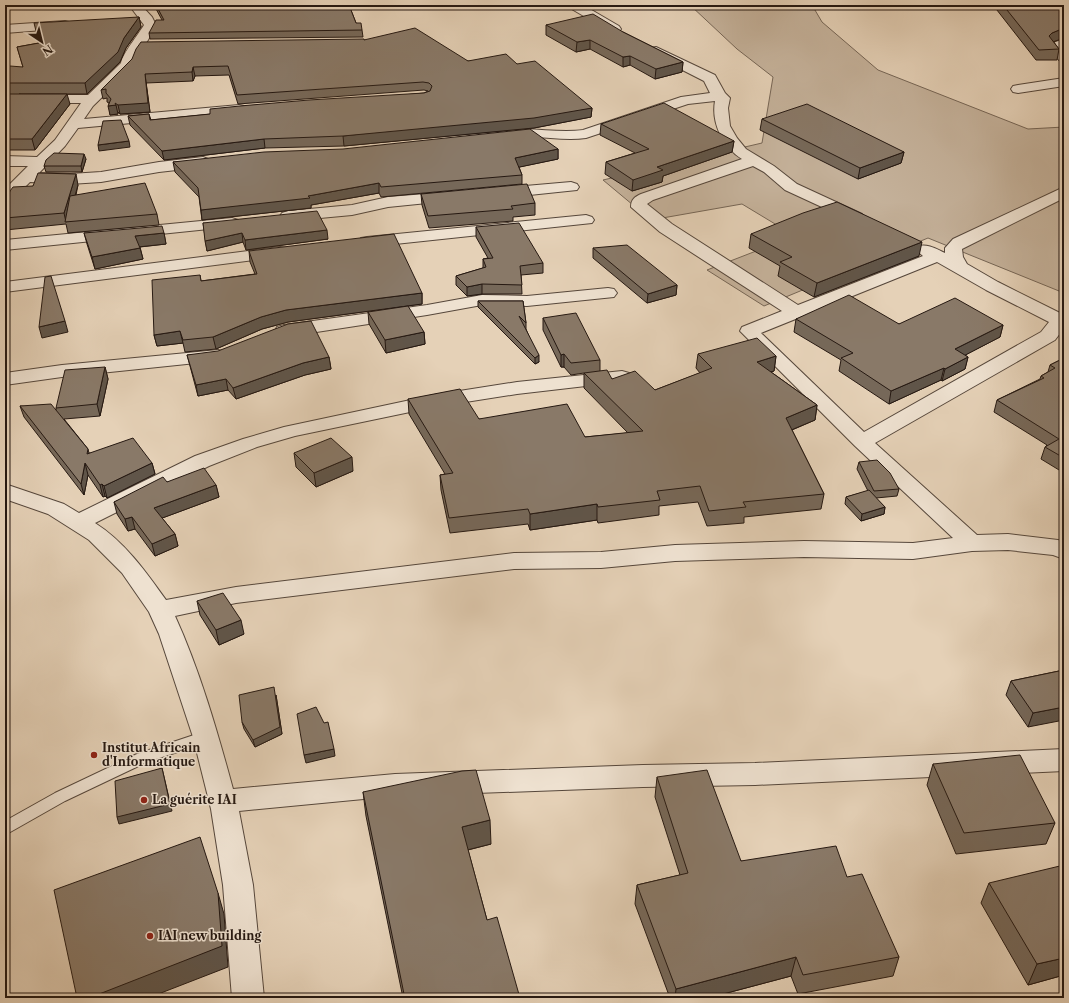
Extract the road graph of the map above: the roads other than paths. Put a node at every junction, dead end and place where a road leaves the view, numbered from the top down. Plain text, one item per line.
1 (135, 5) edge
2 (574, 5) edge
3 (148, 20) junction
4 (132, 21) edge
5 (76, 25) edge
6 (5, 30) edge
7 (628, 36) edge
8 (642, 43) edge
9 (1064, 43) edge
10 (153, 45) edge
11 (139, 46) junction
12 (1064, 57) edge
13 (1064, 82) edge
14 (1018, 89) dead end
15 (719, 96) junction
16 (5, 99) edge
17 (93, 99) junction
18 (252, 108) edge
19 (74, 124) junction
20 (492, 136) edge
21 (220, 160) edge
22 (755, 160) junction
23 (5, 161) edge
24 (40, 162) junction
25 (27, 177) junction
26 (571, 187) dead end
27 (1064, 192) edge
28 (487, 194) edge
29 (464, 196) edge
30 (5, 198) edge
31 (274, 218) edge
32 (586, 220) dead end
33 (244, 222) edge
34 (869, 223) edge
35 (910, 243) edge
36 (351, 244) edge
37 (5, 245) edge
38 (296, 250) edge
39 (938, 256) junction
40 (960, 267) junction
41 (5, 287) edge
42 (608, 293) dead end
43 (796, 312) junction
44 (1061, 321) edge
45 (270, 334) edge
46 (232, 350) edge
47 (622, 377) edge
48 (5, 379) edge
49 (862, 442) junction
50 (5, 491) edge
51 (77, 523) junction
52 (972, 543) junction
53 (1064, 551) edge
54 (160, 610) junction
55 (206, 737) junction
56 (1064, 760) edge
57 (223, 801) junction
58 (5, 829) edge
59 (248, 998) edge

1 - 3 street
2 - 7 street
3 - 4 street
3 - 11 street
5 - 6 street
8 - 15 street
9 - 12 street
10 - 11 street
11 - 17 street
13 - 14 street
15 - 20 street
15 - 22 street
16 - 17 street
17 - 19 street
18 - 19 street
19 - 24 street
21 - 25 street
22 - 34 street
22 - 43 street
23 - 24 street
24 - 25 street
25 - 30 street
26 - 28 street
27 - 40 street
29 - 31 street
32 - 36 street
33 - 37 street
35 - 39 street
38 - 41 street
39 - 40 street
39 - 43 street
40 - 44 street
42 - 45 street
43 - 49 street
44 - 49 street
46 - 48 street
47 - 51 street
49 - 52 street
50 - 51 street
51 - 54 street
52 - 53 street
52 - 54 street
54 - 55 street
55 - 57 street
55 - 58 lane
56 - 57 street
57 - 59 street

